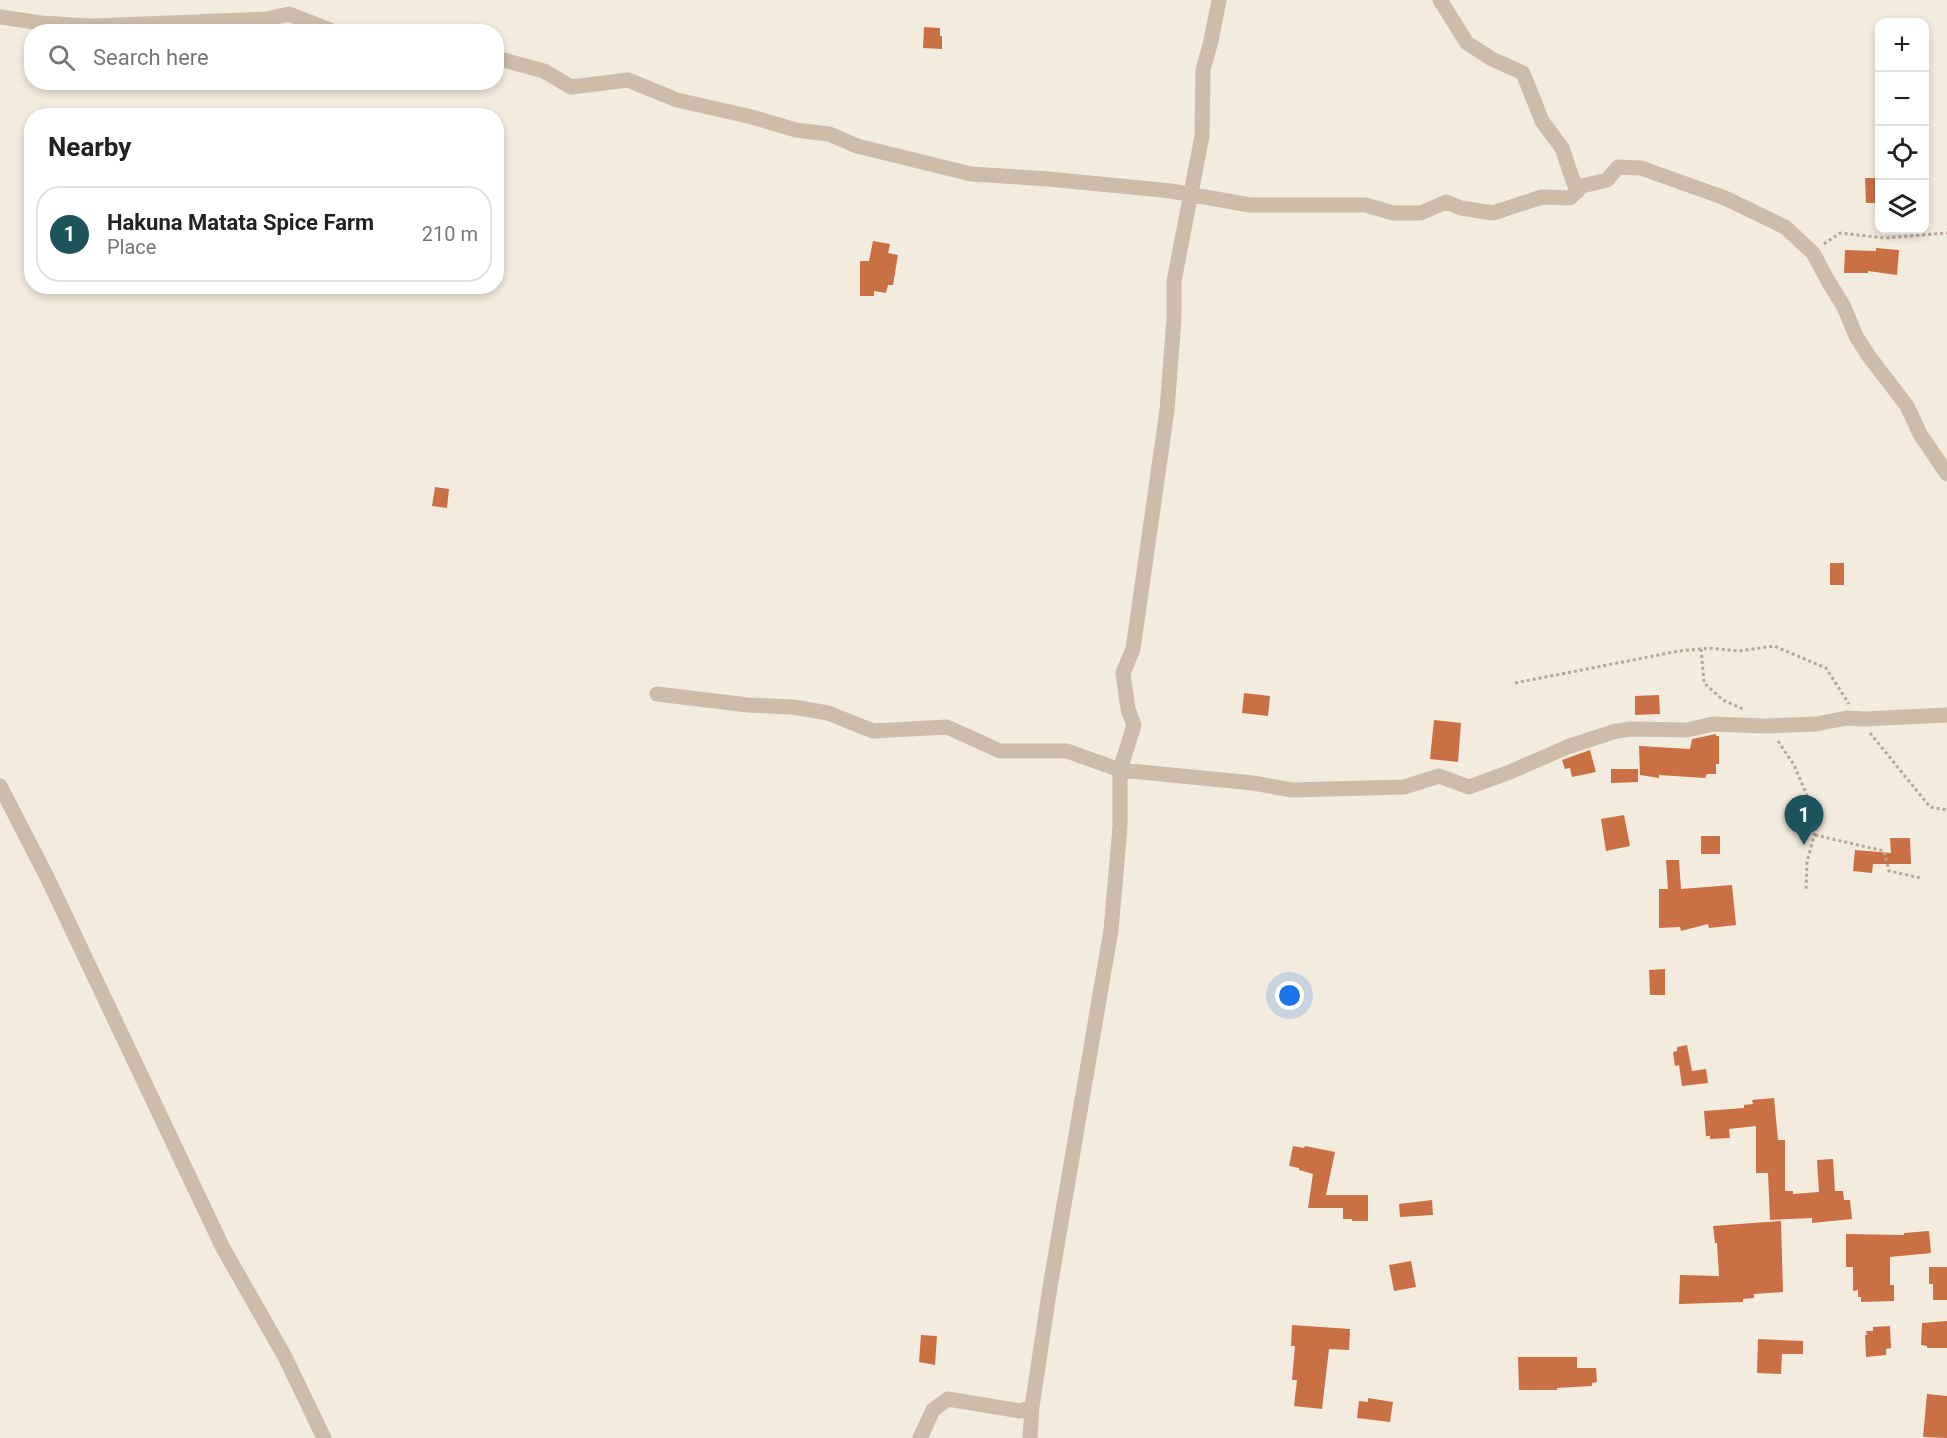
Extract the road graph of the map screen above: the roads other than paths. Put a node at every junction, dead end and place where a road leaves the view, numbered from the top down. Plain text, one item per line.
1 (1219, 0) edge
2 (1440, 0) edge
3 (287, 7) edge
4 (0, 17) edge
5 (58, 24) edge
6 (142, 24) edge
7 (320, 24) edge
8 (504, 60) edge
9 (1577, 192) junction
10 (1192, 194) junction
11 (1947, 474) edge
12 (657, 694) dead end
13 (1947, 715) edge
14 (1120, 770) junction
15 (0, 786) edge
16 (1032, 1407) junction
17 (324, 1438) edge
18 (920, 1438) edge
19 (1030, 1438) edge

1 - 10 street
2 - 9 street
3 - 6 street
3 - 7 street
4 - 5 street
8 - 10 street
9 - 10 street
9 - 11 street
10 - 14 street
12 - 14 street
13 - 14 street
14 - 16 street
15 - 17 street
16 - 18 street
16 - 19 street

